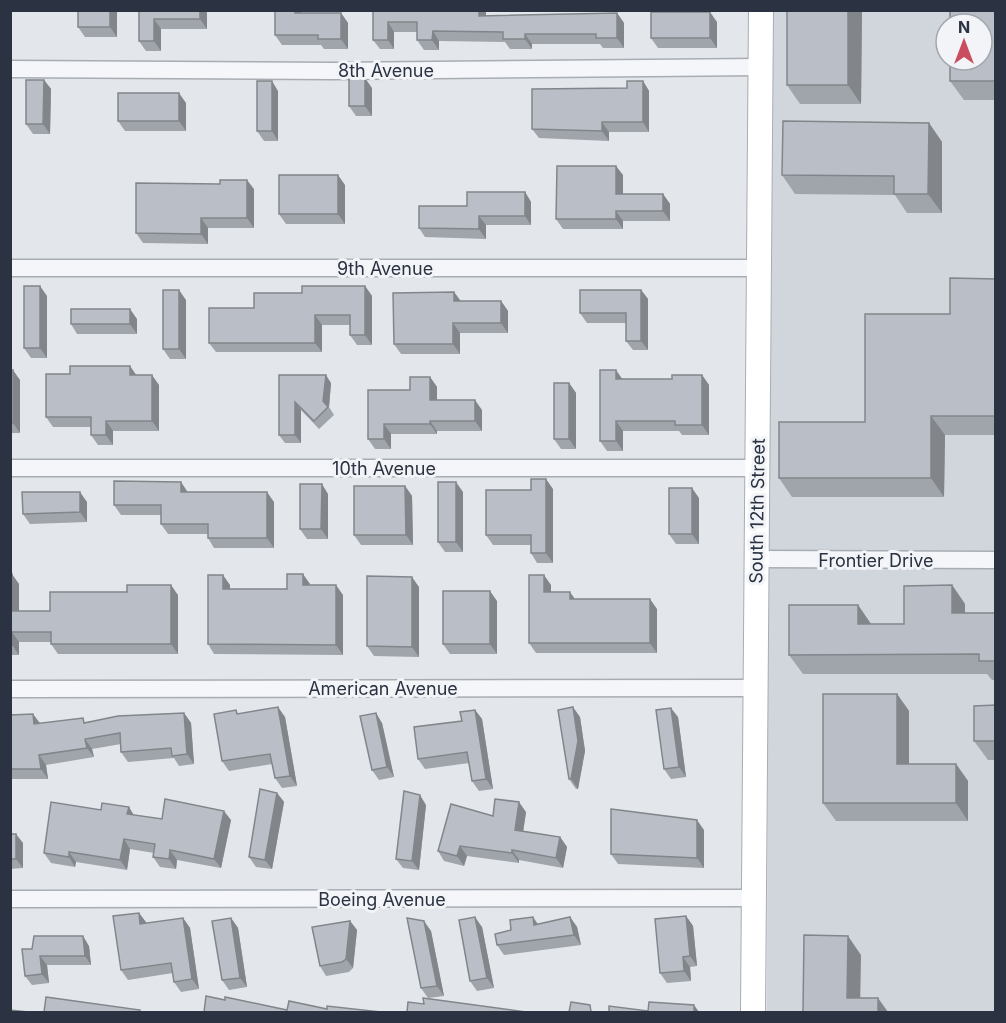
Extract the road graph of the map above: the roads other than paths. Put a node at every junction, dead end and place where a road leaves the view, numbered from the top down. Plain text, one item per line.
1 (761, 10) edge
2 (761, 67) junction
3 (10, 69) edge
4 (10, 268) edge
5 (760, 268) junction
6 (10, 468) edge
7 (758, 468) junction
8 (757, 559) junction
9 (996, 560) edge
10 (10, 688) edge
11 (756, 688) junction
12 (754, 898) junction
13 (10, 899) edge
14 (753, 1012) edge

1 - 2 street, South 12th Street
2 - 3 street, 8th Avenue
2 - 5 street, South 12th Street
4 - 5 street, 9th Avenue
5 - 7 street, South 12th Street
6 - 7 street, 10th Avenue
7 - 8 street, South 12th Street
8 - 9 street, Frontier Drive
8 - 11 street, South 12th Street
10 - 11 street, American Avenue
11 - 12 street, South 12th Street
12 - 13 street, Boeing Avenue
12 - 14 street, South 12th Street

